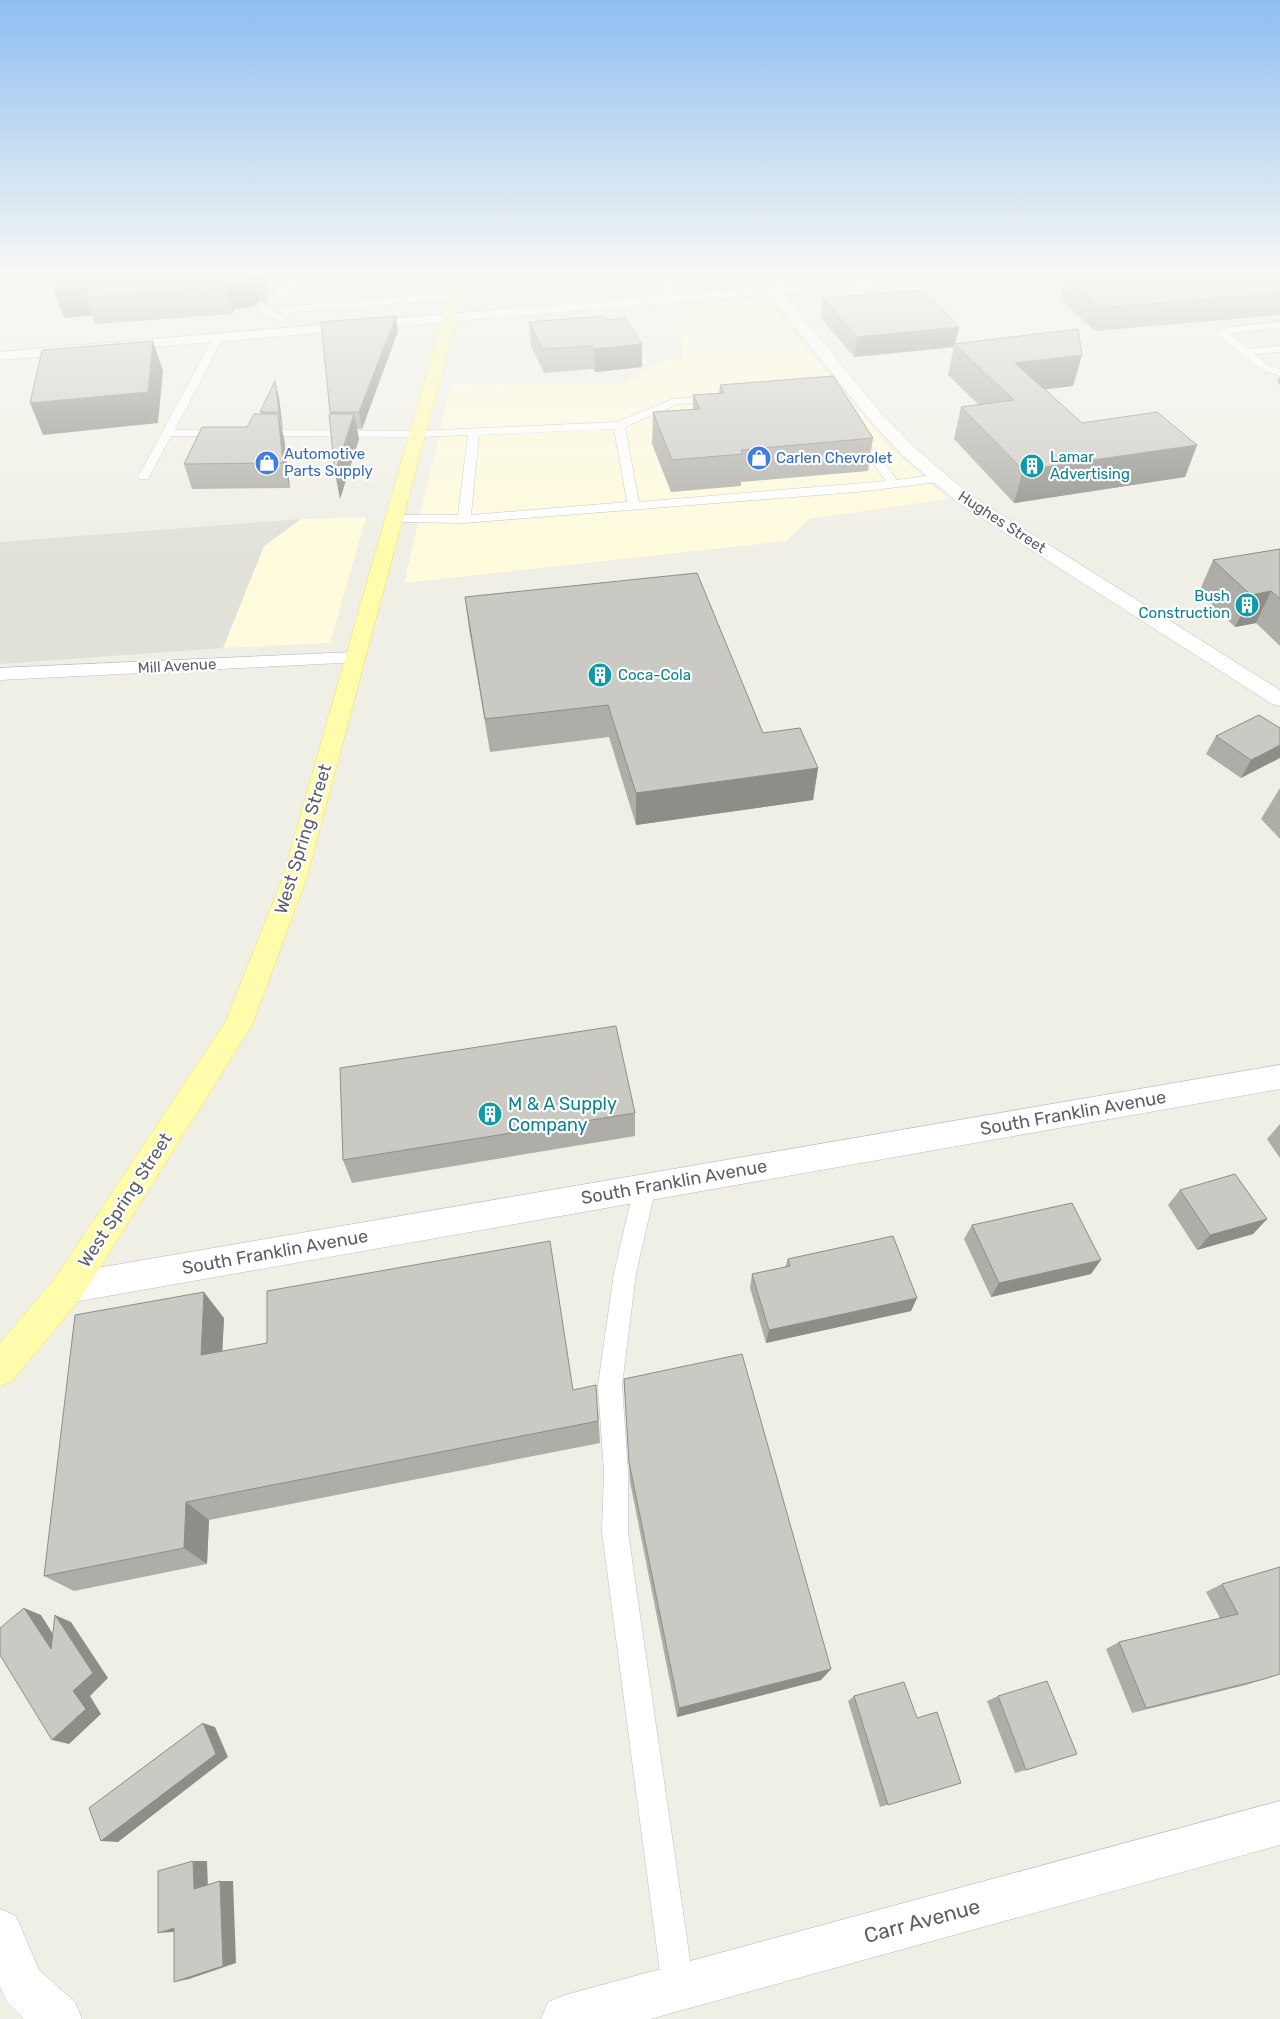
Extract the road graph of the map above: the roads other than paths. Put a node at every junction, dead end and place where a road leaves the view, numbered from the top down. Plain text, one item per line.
1 (202, 369) edge
2 (435, 369) edge
3 (837, 369) edge
4 (734, 398) edge
5 (849, 423) edge
6 (619, 425) junction
7 (474, 431) junction
8 (168, 433) junction
9 (418, 434) junction
10 (144, 477) dead end
11 (939, 478) junction
12 (894, 483) junction
13 (634, 506) junction
14 (394, 518) junction
15 (464, 519) junction
16 (355, 658) junction
17 (0, 674) edge
18 (1280, 699) edge
19 (1280, 1077) edge
20 (645, 1187) junction
21 (68, 1288) junction
22 (0, 1370) edge
23 (1280, 1823) edge
24 (0, 1932) edge
25 (678, 1988) junction
26 (58, 2019) edge
27 (565, 2019) edge

1 - 8 lane
2 - 9 main road, West Spring Street
3 - 11 street, Hughes Street
4 - 6 lane
5 - 12 lane
6 - 7 lane
6 - 13 lane
7 - 9 lane
7 - 15 lane
8 - 9 lane
8 - 10 lane
9 - 14 main road, West Spring Street
11 - 12 lane
11 - 18 street, Hughes Street
12 - 13 lane
13 - 15 lane
14 - 15 lane
14 - 16 main road, West Spring Street
16 - 17 street, Mill Avenue
16 - 21 main road, West Spring Street
19 - 20 street, South Franklin Avenue
20 - 21 street, South Franklin Avenue
20 - 25 lane
21 - 22 main road, West Spring Street
23 - 25 street, Carr Avenue
24 - 26 street
25 - 27 street, Carr Avenue

